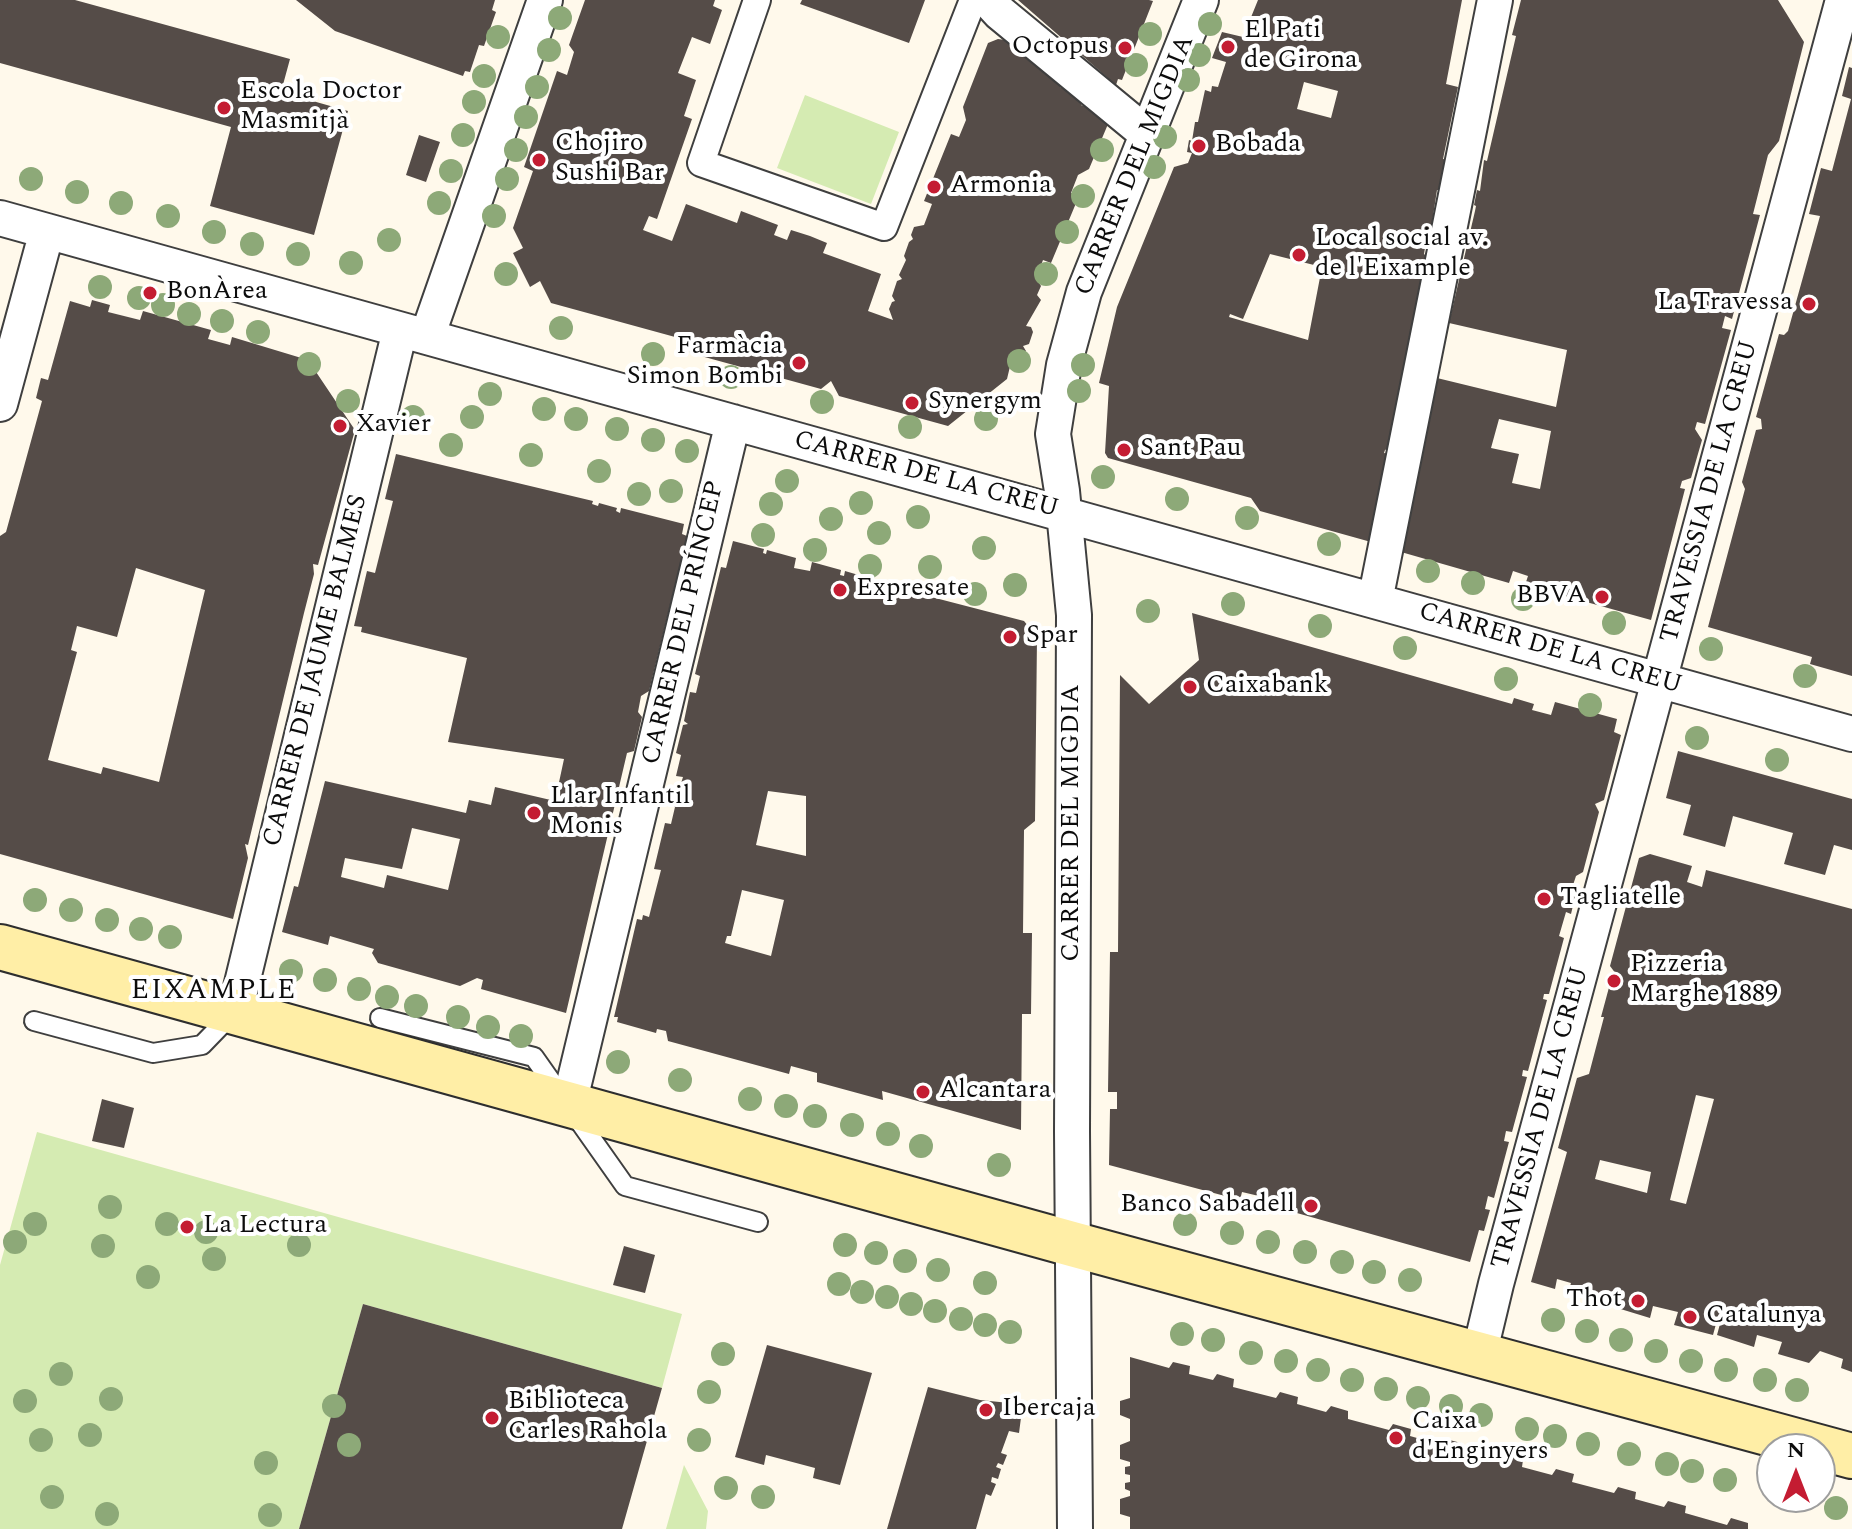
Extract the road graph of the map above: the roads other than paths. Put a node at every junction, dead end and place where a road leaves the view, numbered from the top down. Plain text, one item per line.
1 (545, 0) edge
2 (757, 0) edge
3 (1201, 0) edge
4 (1495, 0) edge
5 (1843, 0) edge
6 (987, 4) edge
7 (1148, 135) junction
8 (0, 218) edge
9 (47, 231) junction
10 (414, 334) junction
11 (0, 404) edge
12 (733, 422) junction
13 (1065, 514) junction
14 (1375, 601) junction
15 (1660, 681) junction
16 (1852, 734) edge
17 (0, 947) edge
18 (235, 1012) junction
19 (380, 1018) dead end
20 (34, 1021) dead end
21 (569, 1104) junction
22 (758, 1222) dead end
23 (1072, 1244) junction
24 (1479, 1355) junction
25 (1852, 1456) edge
26 (1075, 1529) edge

1 - 10 street, CARRER DE JAUME BALMES
2 - 6 street
3 - 7 street, CARRER DEL MIGDIA
4 - 14 street
5 - 15 street, TRAVESSIA DE LA CREU
6 - 7 street
7 - 13 street, CARRER DEL MIGDIA
8 - 9 street, CARRER DE LA CREU
9 - 10 street, CARRER DE LA CREU
9 - 11 street
10 - 12 street, CARRER DE LA CREU
10 - 18 street, CARRER DE JAUME BALMES
12 - 13 street, CARRER DE LA CREU
12 - 21 street, CARRER DEL PRÍNCEP
13 - 14 street, CARRER DE LA CREU
13 - 23 street, CARRER DEL MIGDIA
14 - 15 street, CARRER DE LA CREU
15 - 16 street, CARRER DE LA CREU
15 - 24 street, TRAVESSIA DE LA CREU
17 - 18 main road
18 - 20 lane
18 - 21 main road
19 - 21 lane
21 - 22 lane
21 - 23 main road
23 - 24 main road
23 - 26 street, CARRER DEL MIGDIA
24 - 25 main road

